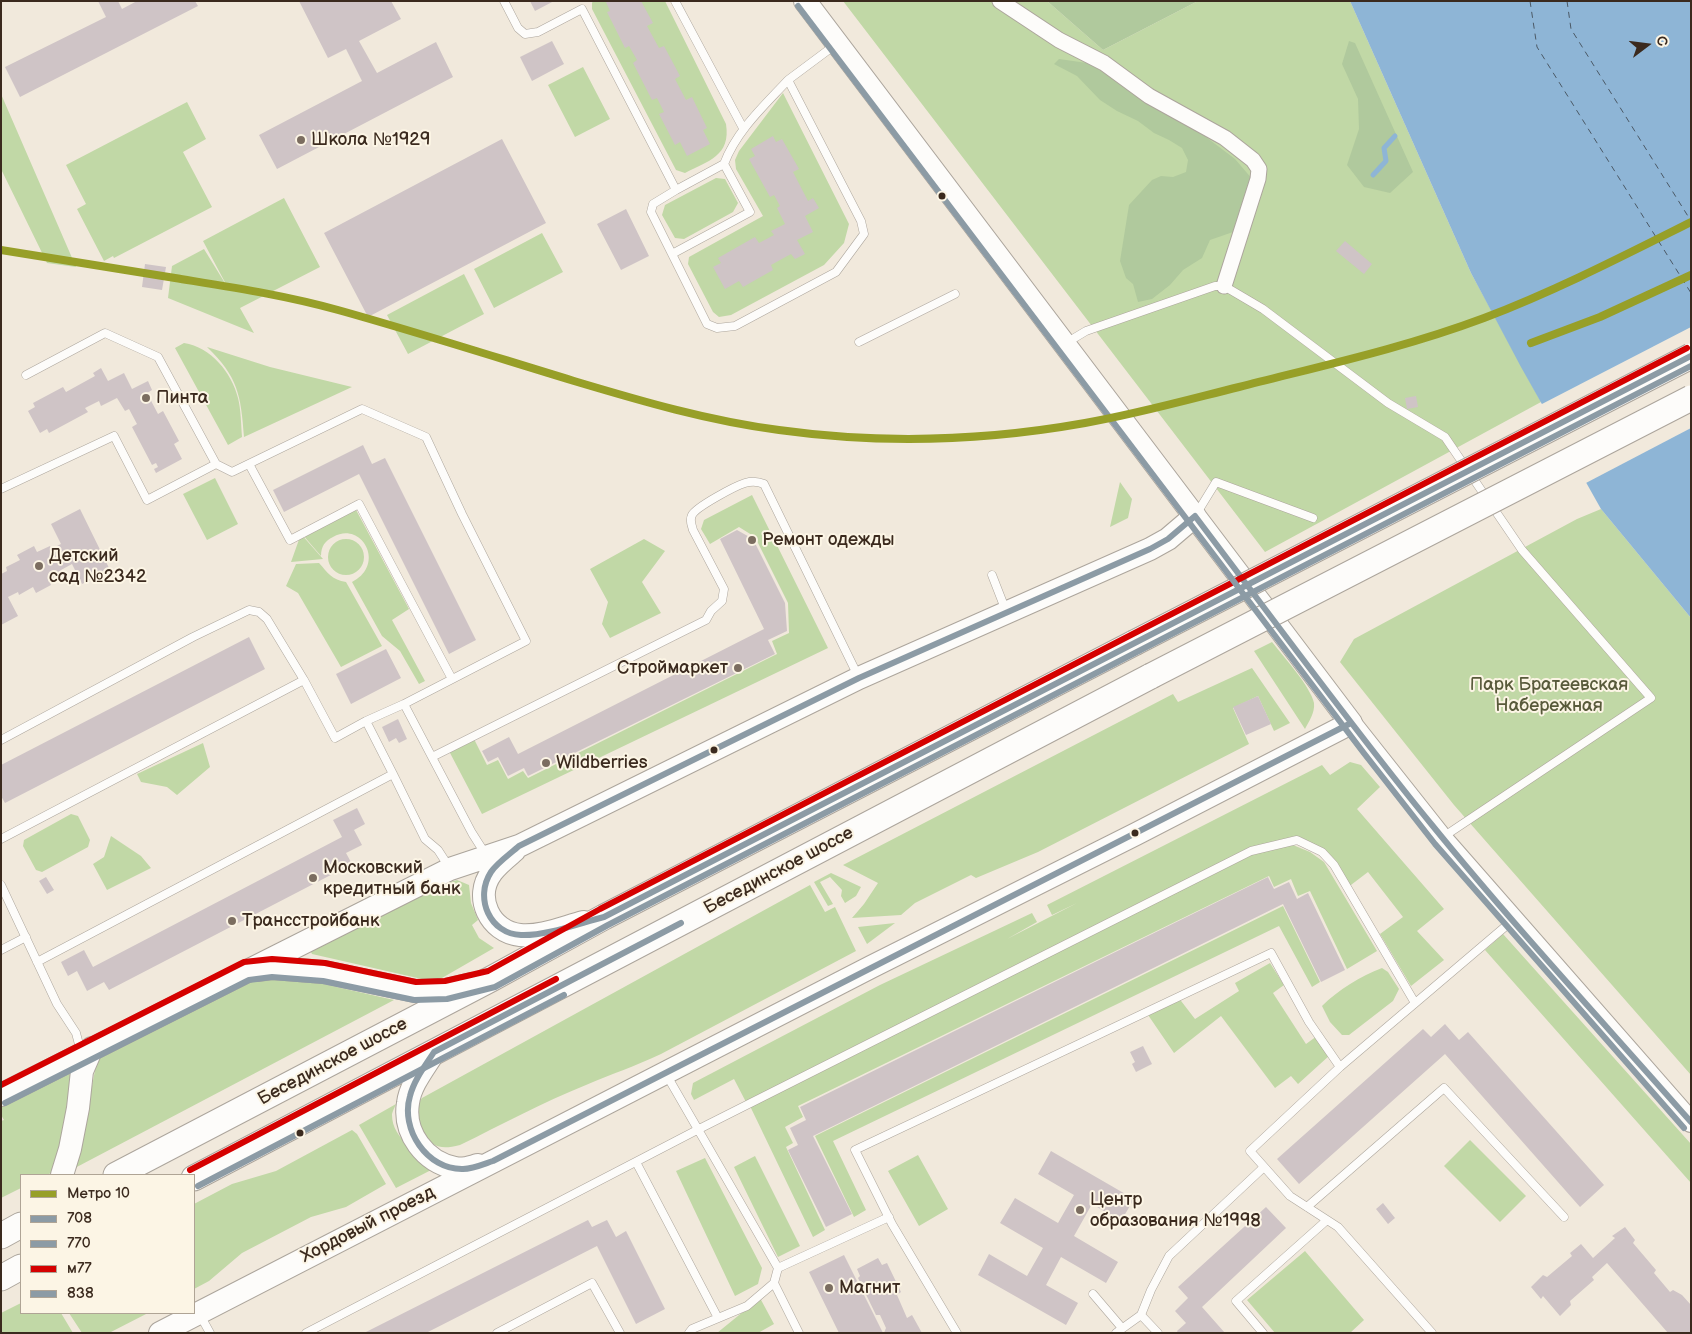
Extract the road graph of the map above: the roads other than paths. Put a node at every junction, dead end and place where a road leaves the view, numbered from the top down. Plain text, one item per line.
1 (504, 1) edge
2 (586, 1) edge
3 (675, 1) edge
4 (805, 1) edge
5 (1000, 1) edge
6 (582, 9) junction
7 (837, 44) junction
8 (788, 80) junction
9 (743, 128) junction
10 (724, 164) junction
11 (676, 190) junction
12 (672, 254) junction
13 (1224, 286) junction
14 (955, 294) dead end
15 (859, 342) dead end
16 (1064, 344) junction
17 (1691, 356) edge
18 (26, 375) dead end
19 (1691, 398) edge
20 (216, 464) junction
21 (250, 464) junction
22 (1, 489) edge
23 (1195, 516) junction
24 (1313, 518) dead end
25 (992, 576) dead end
26 (1007, 613) junction
27 (859, 678) junction
28 (452, 679) junction
29 (304, 680) junction
30 (404, 704) junction
31 (366, 721) junction
32 (1351, 723) junction
33 (1, 740) edge
34 (432, 757) junction
35 (393, 774) junction
36 (1442, 838) junction
37 (1, 839) edge
38 (519, 846) junction
39 (487, 856) junction
40 (450, 869) junction
41 (1, 885) edge
42 (604, 917) junction
43 (1513, 920) junction
44 (26, 937) junction
45 (1, 950) edge
46 (37, 962) junction
47 (246, 972) junction
48 (491, 979) junction
49 (1415, 1003) junction
50 (87, 1051) junction
51 (434, 1052) junction
52 (1340, 1067) junction
53 (665, 1073) junction
54 (1, 1095) edge
55 (1691, 1122) edge
56 (699, 1129) junction
57 (493, 1161) junction
58 (636, 1162) junction
59 (1264, 1167) junction
60 (62, 1174) edge
61 (118, 1174) edge
62 (195, 1177) edge
63 (1307, 1207) junction
64 (889, 1217) junction
65 (1564, 1217) dead end
66 (1327, 1220) junction
67 (20, 1226) edge
68 (1, 1236) edge
69 (20, 1268) edge
70 (778, 1268) junction
71 (1, 1278) edge
72 (774, 1283) junction
73 (1092, 1294) dead end
74 (199, 1313) junction
75 (1141, 1316) junction
76 (718, 1318) junction
77 (1119, 1331) edge
78 (160, 1333) edge
79 (210, 1333) edge
80 (306, 1333) edge
81 (497, 1333) edge
82 (620, 1333) edge
83 (689, 1333) edge
84 (799, 1333) edge
85 (957, 1333) edge
86 (1158, 1333) edge
87 (1263, 1333) edge
88 (1432, 1333) edge

1 - 6 lane
2 - 6 lane
3 - 9 lane
4 - 7 main road
5 - 13 street
6 - 11 lane
7 - 8 lane
7 - 16 main road
8 - 9 lane
8 - 12 lane
9 - 10 lane
10 - 11 lane
10 - 12 lane
11 - 12 lane
13 - 16 lane
13 - 36 lane
14 - 15 lane
16 - 23 main road
17 - 42 main road, Бесединское шоссе, bridge
18 - 20 lane
19 - 51 main road, Бесединское шоссе, bridge
20 - 21 lane
20 - 22 lane
21 - 28 lane
21 - 28 lane
23 - 24 lane
23 - 26 main road
23 - 32 main road
25 - 26 lane
26 - 27 main road
27 - 34 lane
27 - 38 main road
28 - 30 lane
29 - 31 lane
29 - 33 lane
29 - 37 lane
30 - 31 lane
30 - 34 lane
31 - 35 lane
32 - 36 street
32 - 53 main road, Хордовый проезд
34 - 39 lane
35 - 40 lane
35 - 46 lane
36 - 43 street
38 - 39 main road
38 - 42 main road
39 - 40 main road
40 - 47 main road
41 - 44 lane
42 - 48 main road, Бесединское шоссе
43 - 49 lane
43 - 55 street
44 - 45 lane
44 - 46 lane
46 - 50 lane
47 - 48 main road
47 - 50 main road
48 - 61 main road, Бесединское шоссе
49 - 52 lane
49 - 56 lane
50 - 54 main road
50 - 60 main road
51 - 57 main road
51 - 62 main road, Бесединское шоссе
52 - 59 lane
52 - 64 lane
53 - 56 lane
53 - 57 main road, Хордовый проезд
56 - 58 lane
56 - 70 lane
57 - 74 main road, Хордовый проезд
58 - 76 lane
58 - 80 lane
59 - 63 lane
59 - 75 lane
63 - 65 lane
63 - 66 lane
64 - 70 lane
64 - 85 lane
66 - 87 lane
66 - 88 lane
67 - 68 main road
69 - 71 main road
70 - 72 lane
72 - 76 lane
72 - 84 lane
73 - 77 lane
74 - 78 main road, Хордовый проезд
74 - 79 lane
75 - 77 lane
75 - 86 lane
76 - 83 lane
81 - 82 lane

